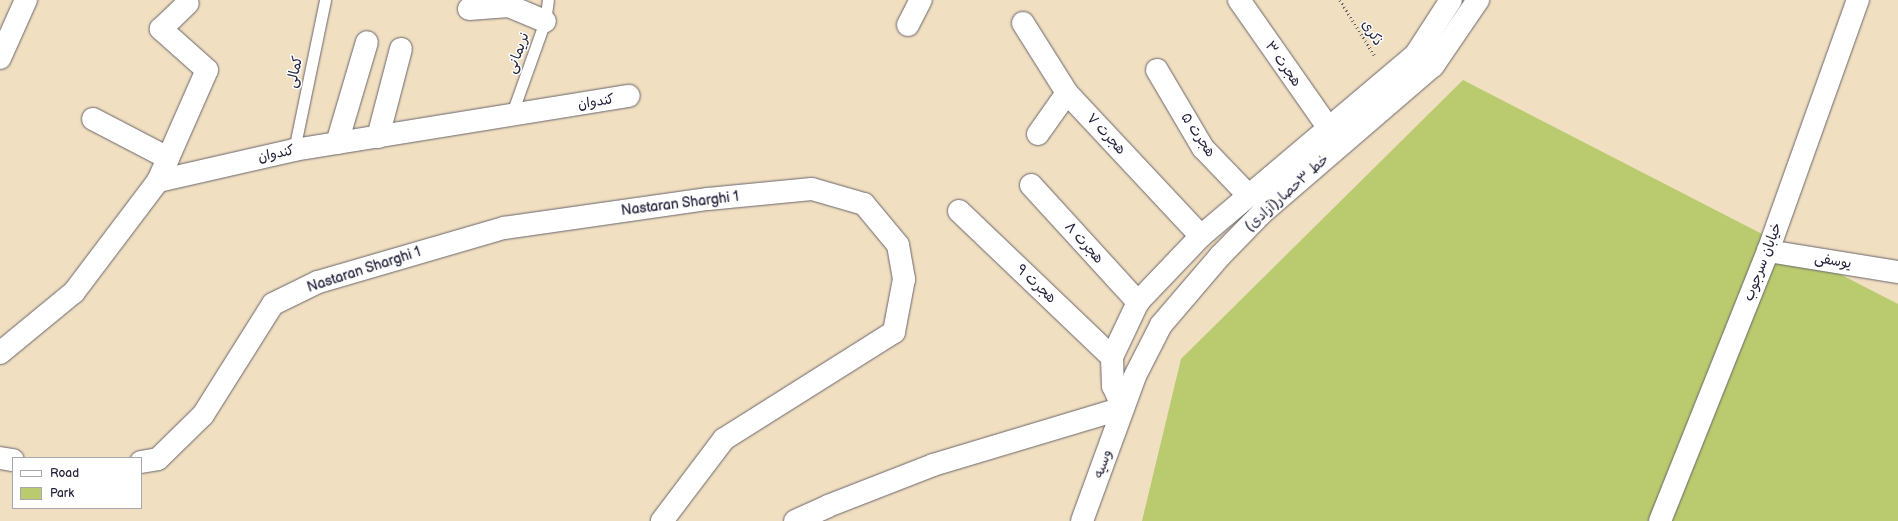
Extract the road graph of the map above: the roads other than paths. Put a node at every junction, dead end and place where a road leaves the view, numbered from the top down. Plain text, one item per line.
1 (26, 0) edge
2 (325, 0) edge
3 (921, 0) edge
4 (1239, 0) edge
5 (1451, 0) edge
6 (1478, 0) edge
7 (1858, 0) edge
8 (188, 3) dead end
9 (509, 3) edge
10 (468, 10) dead end
11 (547, 10) edge
12 (1023, 23) dead end
13 (908, 25) dead end
14 (367, 42) dead end
15 (400, 49) dead end
16 (0, 58) edge
17 (1157, 70) dead end
18 (1067, 93) junction
19 (629, 96) dead end
20 (511, 116) junction
21 (93, 119) dead end
22 (1328, 127) junction
23 (1038, 134) dead end
24 (378, 137) junction
25 (337, 143) junction
26 (294, 150) junction
27 (168, 158) junction
28 (158, 181) junction
29 (1031, 185) dead end
30 (1248, 195) junction
31 (959, 211) dead end
32 (1201, 236) junction
33 (1768, 251) junction
34 (1898, 272) edge
35 (1138, 302) junction
36 (0, 353) edge
37 (1112, 357) junction
38 (1123, 408) junction
39 (0, 458) edge
40 (12, 460) edge
41 (142, 462) edge
42 (662, 521) edge
43 (795, 521) edge
44 (1082, 521) edge
45 (1660, 521) edge

1 - 16 main road
2 - 26 lane, کمالی
3 - 13 main road
4 - 22 main road, هجرت ۳
5 - 22 main road
6 - 38 main road, خط ۳حصار(آزادی)
7 - 33 main road, خیابان سرجوب
8 - 27 main road
9 - 10 main road
9 - 11 main road
11 - 20 lane, نریمانی
12 - 18 main road, هجرت ۷
14 - 25 main road
15 - 24 main road
17 - 30 main road, هجرت ۵
18 - 23 main road
18 - 32 main road, هجرت ۷
19 - 20 main road, کندوان
20 - 24 main road, کندوان
21 - 27 main road
22 - 30 main road
24 - 25 main road, کندوان
25 - 26 main road, کندوان
26 - 28 main road, کندوان
27 - 28 main road
28 - 36 main road
29 - 35 main road, هجرت ۸
30 - 32 main road
31 - 37 main road, هجرت ۹
32 - 35 main road
33 - 34 main road, یوسفی
33 - 45 main road, خیابان سرجوب
35 - 37 main road
37 - 38 main road
38 - 43 main road
38 - 44 main road, وسیه
39 - 40 main road
41 - 42 main road, Nastaran Sharghi 1

